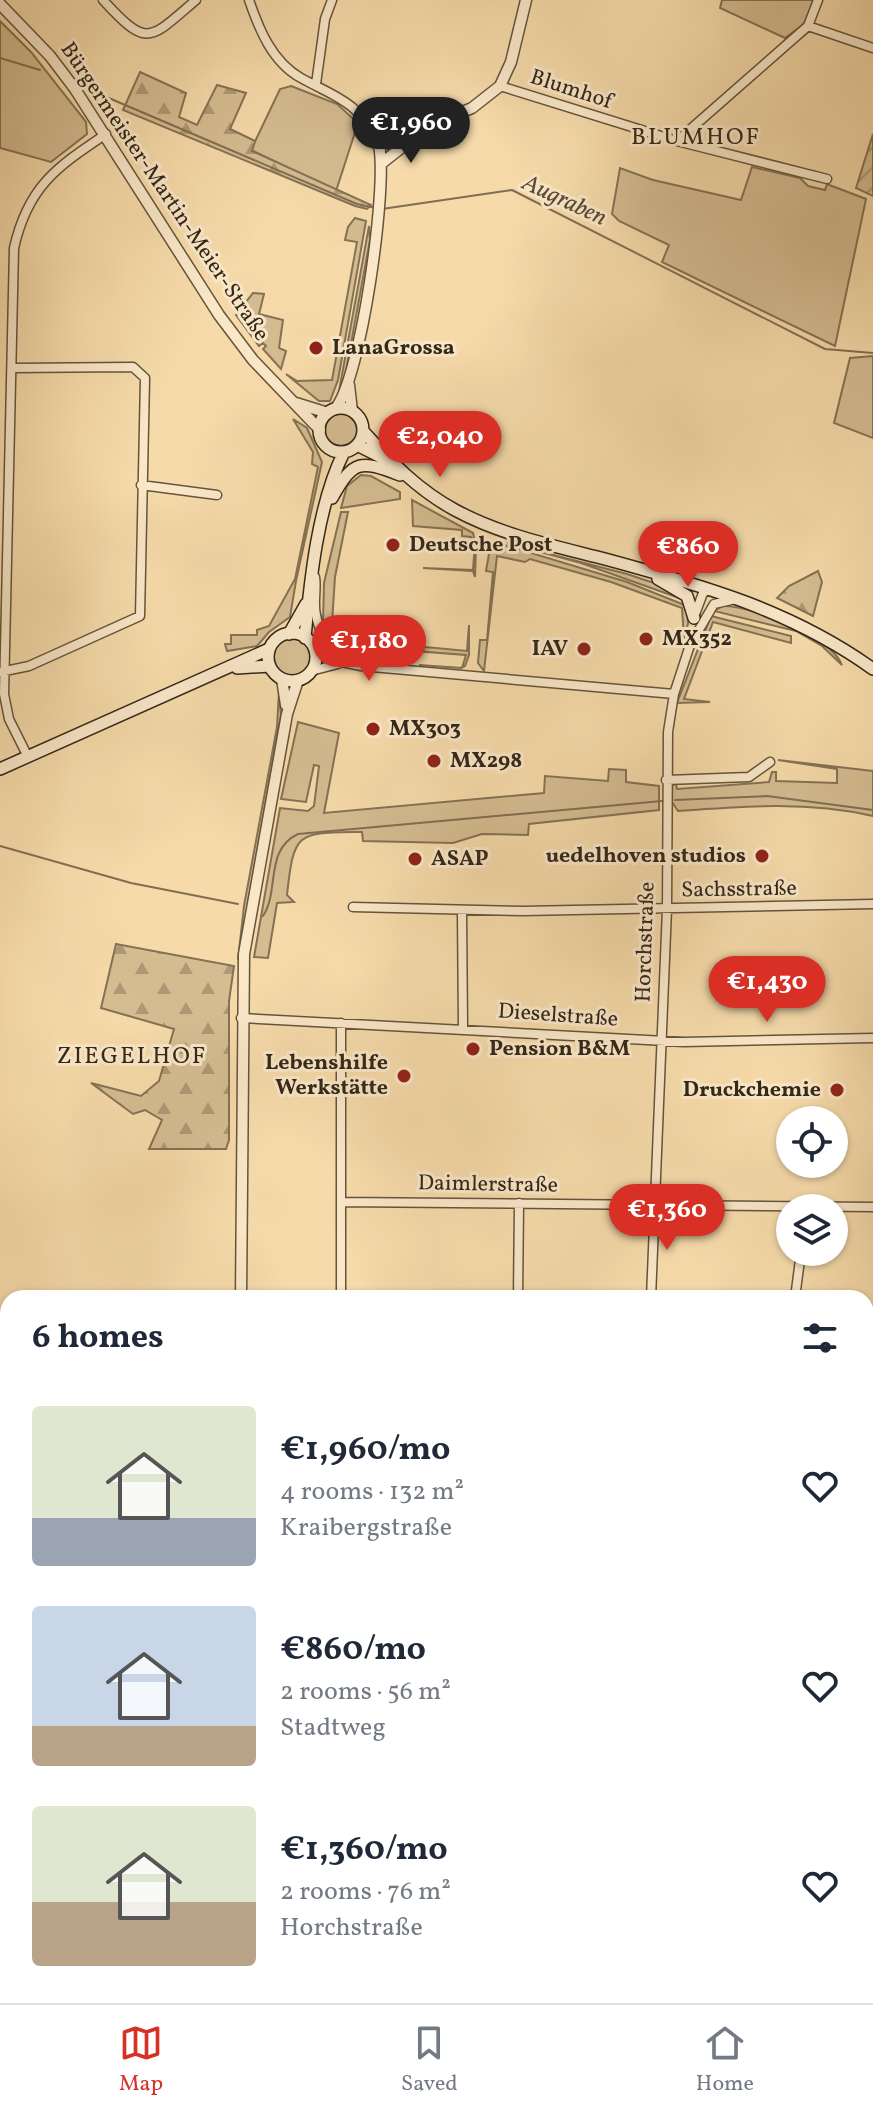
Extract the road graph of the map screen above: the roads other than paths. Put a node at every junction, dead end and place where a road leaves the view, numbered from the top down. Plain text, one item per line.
1 (103, 0) edge
2 (196, 0) edge
3 (249, 0) edge
4 (332, 0) edge
5 (526, 0) edge
6 (818, 0) edge
7 (0, 4) edge
8 (808, 26) junction
9 (873, 48) edge
10 (316, 84) junction
11 (500, 86) junction
12 (106, 134) junction
13 (418, 134) junction
14 (677, 141) junction
15 (379, 146) junction
16 (382, 163) junction
17 (827, 179) dead end
18 (12, 368) junction
19 (349, 380) junction
20 (296, 403) junction
21 (332, 411) junction
22 (352, 411) junction
23 (320, 430) junction
24 (363, 431) junction
25 (357, 445) junction
26 (327, 446) junction
27 (344, 452) junction
28 (392, 463) junction
29 (406, 477) junction
30 (331, 482) junction
31 (141, 485) junction
32 (217, 495) dead end
33 (327, 504) junction
34 (640, 569) junction
35 (314, 573) junction
36 (712, 589) junction
37 (742, 599) junction
38 (308, 600) junction
39 (694, 618) junction
40 (289, 634) junction
41 (694, 635) junction
42 (305, 638) junction
43 (314, 648) junction
44 (269, 649) junction
45 (343, 663) junction
46 (270, 666) junction
47 (393, 669) junction
48 (873, 669) edge
49 (2, 671) edge
50 (225, 671) junction
51 (311, 671) junction
52 (282, 679) junction
53 (298, 680) junction
54 (674, 694) junction
55 (287, 714) junction
56 (28, 757) junction
57 (770, 762) dead end
58 (0, 769) edge
59 (666, 780) junction
60 (873, 904) edge
61 (353, 907) dead end
62 (667, 909) junction
63 (462, 912) junction
64 (241, 1018) junction
65 (341, 1023) junction
66 (463, 1028) junction
67 (873, 1038) edge
68 (661, 1041) junction
69 (342, 1202) junction
70 (519, 1203) junction
71 (652, 1205) junction
72 (776, 1207) edge
73 (848, 1207) edge
74 (873, 1207) edge
75 (799, 1266) edge
76 (241, 1290) edge
77 (341, 1290) edge
78 (518, 1290) edge
79 (651, 1290) edge
80 (796, 1290) edge

1 - 2 street
3 - 10 street
4 - 10 street
5 - 11 street
6 - 8 street
7 - 12 street, Bürgermeister-Martin-Meier-Straße
8 - 9 street
8 - 14 street
10 - 15 street
11 - 13 street
11 - 14 street, Blumhof
12 - 18 street
12 - 20 street, Bürgermeister-Martin-Meier-Straße
13 - 15 street
13 - 16 street
14 - 17 street, Blumhof
15 - 16 street
16 - 19 street
18 - 31 street
18 - 49 street
19 - 21 street
19 - 22 street
20 - 21 street, Bürgermeister-Martin-Meier-Straße
20 - 23 street, Bürgermeister-Martin-Meier-Straße
21 - 22 main road
21 - 23 main road
22 - 24 main road
23 - 26 main road
24 - 25 main road
24 - 28 main road
25 - 27 main road
25 - 28 main road
26 - 27 main road
26 - 30 main road
27 - 30 main road
28 - 29 main road
29 - 33 main road
29 - 34 main road
30 - 33 main road
31 - 32 street
31 - 49 street
33 - 35 main road
34 - 36 main road
34 - 39 main road
35 - 38 main road
35 - 47 street
36 - 37 main road
36 - 39 street
37 - 41 street, Horchstraße
37 - 48 main road
38 - 40 main road
38 - 42 main road
39 - 41 street, Horchstraße
40 - 42 main road
40 - 44 main road
41 - 54 street, Horchstraße
42 - 43 main road
43 - 45 street
43 - 51 main road
44 - 46 main road
44 - 50 main road
45 - 47 street
45 - 51 street
46 - 50 main road
46 - 52 main road
47 - 54 street
49 - 56 street
50 - 56 main road
51 - 53 main road
52 - 53 main road
52 - 55 street
53 - 55 street
54 - 59 street, Horchstraße
55 - 64 street
56 - 58 main road
57 - 59 street
59 - 62 street, Horchstraße
60 - 62 street, Sachsstraße
61 - 63 street, Sachsstraße
62 - 63 street, Sachsstraße
62 - 68 street, Horchstraße
63 - 66 street
64 - 65 street, Dieselstraße
64 - 76 street
65 - 66 street, Dieselstraße
65 - 69 street
66 - 68 street, Dieselstraße
67 - 68 street, Dieselstraße
68 - 71 street, Horchstraße
69 - 70 street, Daimlerstraße
69 - 77 street
70 - 71 street, Daimlerstraße
70 - 78 street
71 - 72 street, Daimlerstraße
71 - 79 street, Horchstraße
73 - 74 street, Daimlerstraße
75 - 80 street

